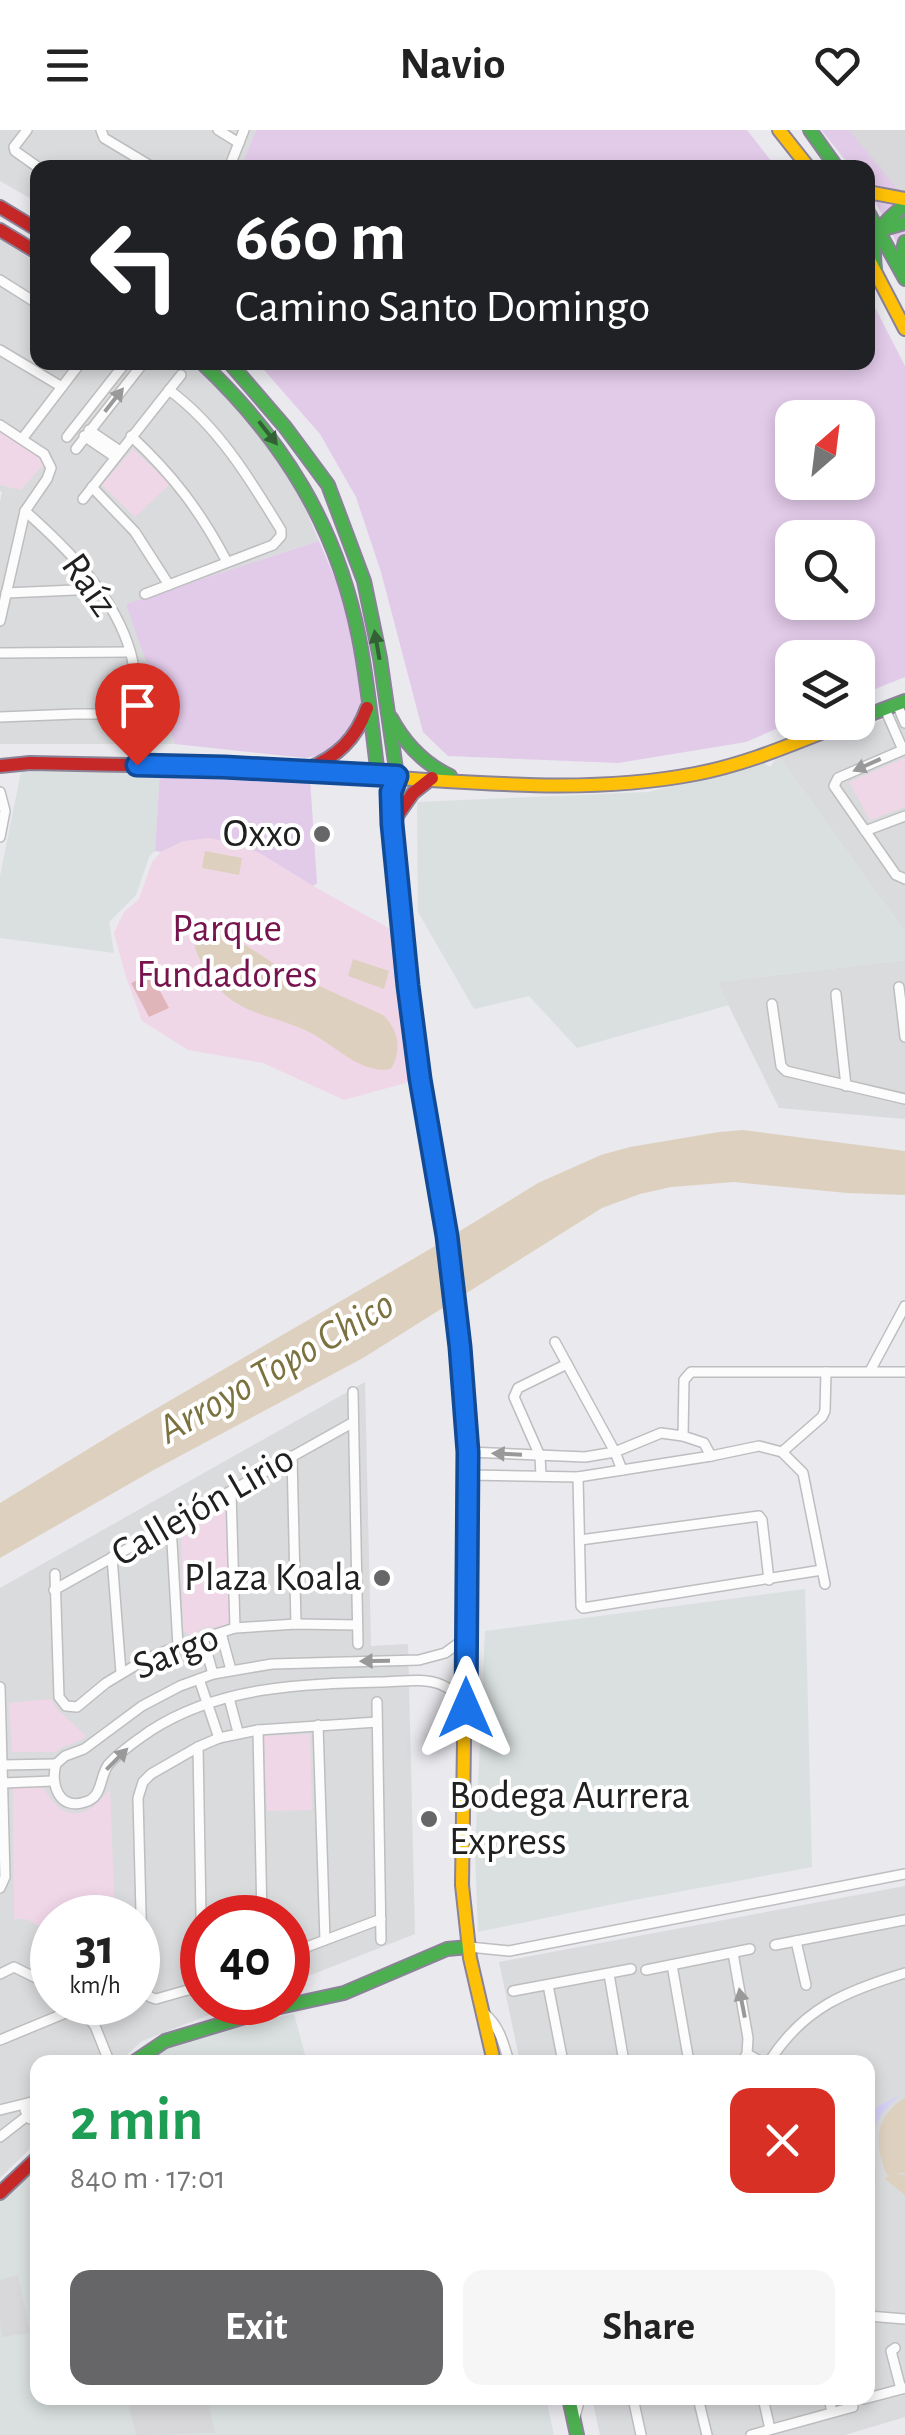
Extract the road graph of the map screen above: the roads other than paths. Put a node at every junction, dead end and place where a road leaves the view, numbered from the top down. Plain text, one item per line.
1 (27, 130) edge
2 (218, 130) edge
3 (244, 130) edge
4 (780, 130) edge
5 (810, 130) edge
6 (101, 132) edge
7 (239, 143) junction
8 (141, 160) edge
9 (232, 160) edge
10 (803, 160) edge
11 (831, 160) edge
12 (30, 162) edge
13 (875, 194) edge
14 (905, 202) edge
15 (0, 207) edge
16 (905, 223) edge
17 (875, 224) edge
18 (30, 225) edge
19 (875, 226) edge
20 (875, 229) edge
21 (0, 230) edge
22 (905, 242) edge
23 (30, 248) edge
24 (875, 272) edge
25 (902, 272) edge
26 (0, 280) edge
27 (30, 299) edge
28 (905, 329) edge
29 (0, 350) edge
30 (30, 368) edge
31 (34, 370) edge
32 (75, 370) edge
33 (120, 370) edge
34 (138, 370) edge
35 (210, 370) edge
36 (235, 370) edge
37 (181, 374) dead end
38 (62, 387) junction
39 (169, 390) junction
40 (0, 426) edge
41 (88, 434) junction
42 (131, 436) junction
43 (22, 439) junction
44 (76, 449) dead end
45 (117, 454) junction
46 (92, 486) junction
47 (83, 499) dead end
48 (25, 510) junction
49 (227, 562) junction
50 (169, 585) junction
51 (98, 589) junction
52 (6, 593) junction
53 (145, 594) dead end
54 (0, 621) edge
55 (130, 652) junction
56 (0, 653) edge
57 (368, 700) junction
58 (896, 705) edge
59 (387, 710) junction
60 (141, 714) junction
61 (0, 717) edge
62 (905, 724) edge
63 (147, 730) dead end
64 (802, 740) edge
65 (0, 766) edge
66 (296, 772) junction
67 (378, 776) junction
68 (397, 776) junction
69 (432, 778) junction
70 (462, 781) junction
71 (0, 792) edge
72 (391, 792) junction
73 (905, 816) edge
74 (392, 824) junction
75 (865, 831) junction
76 (0, 837) edge
77 (905, 879) edge
78 (899, 987) dead end
79 (836, 994) dead end
80 (772, 1004) dead end
81 (905, 1037) edge
82 (846, 1086) junction
83 (905, 1099) edge
84 (905, 1306) edge
85 (555, 1342) dead end
86 (567, 1364) junction
87 (870, 1370) junction
88 (826, 1372) junction
89 (905, 1372) edge
90 (352, 1392) dead end
91 (352, 1423) junction
92 (683, 1436) junction
93 (468, 1452) junction
94 (616, 1452) junction
95 (782, 1452) junction
96 (292, 1456) junction
97 (540, 1456) junction
98 (711, 1456) junction
99 (622, 1470) junction
100 (468, 1474) junction
101 (541, 1476) junction
102 (578, 1476) junction
103 (231, 1492) junction
104 (171, 1525) junction
105 (580, 1540) junction
106 (112, 1558) junction
107 (822, 1570) junction
108 (55, 1574) dead end
109 (769, 1580) junction
110 (825, 1584) dead end
111 (54, 1590) junction
112 (296, 1624) junction
113 (357, 1625) junction
114 (235, 1628) junction
115 (221, 1633) junction
116 (203, 1638) junction
117 (466, 1638) junction
118 (358, 1644) dead end
119 (178, 1646) junction
120 (419, 1660) junction
121 (231, 1670) junction
122 (120, 1673) junction
123 (213, 1674) junction
124 (199, 1679) junction
125 (419, 1681) junction
126 (0, 1687) edge
127 (229, 1698) junction
128 (377, 1702) dead end
129 (207, 1705) junction
130 (466, 1708) junction
131 (378, 1722) junction
132 (318, 1725) junction
133 (258, 1730) junction
134 (238, 1732) junction
135 (219, 1738) junction
136 (198, 1746) junction
137 (56, 1764) junction
138 (3, 1766) junction
139 (53, 1782) junction
140 (3, 1783) junction
141 (905, 1874) edge
142 (2, 1885) edge
143 (201, 1895) edge
144 (262, 1895) edge
145 (382, 1919) junction
146 (905, 1920) edge
147 (324, 1940) junction
148 (382, 1940) dead end
149 (796, 1941) junction
150 (310, 1945) edge
151 (775, 1945) dead end
152 (469, 1947) junction
153 (750, 1949) dead end
154 (732, 1952) junction
155 (672, 1965) junction
156 (631, 1969) dead end
157 (646, 1970) dead end
158 (0, 1974) edge
159 (609, 1974) junction
160 (905, 1974) edge
161 (30, 1975) edge
162 (548, 1985) junction
163 (806, 1985) dead end
164 (513, 1991) dead end
165 (180, 1992) edge
166 (482, 2011) junction
167 (33, 2025) edge
168 (94, 2025) edge
169 (0, 2040) edge
170 (107, 2055) edge
171 (145, 2055) edge
172 (492, 2055) edge
173 (506, 2055) edge
174 (561, 2055) edge
175 (623, 2055) edge
176 (688, 2055) edge
177 (745, 2055) edge
178 (771, 2055) edge
179 (30, 2102) edge
180 (0, 2110) edge
181 (30, 2122) edge
182 (0, 2137) edge
183 (30, 2164) edge
184 (0, 2192) edge
185 (875, 2317) edge
186 (905, 2319) edge
187 (895, 2348) dead end
188 (903, 2388) edge
189 (875, 2395) edge
190 (571, 2405) edge
191 (578, 2405) edge
192 (635, 2405) edge
193 (700, 2405) edge
194 (765, 2405) edge
195 (830, 2405) edge
196 (852, 2407) dead end
197 (832, 2412) junction
198 (574, 2420) junction
199 (770, 2429) junction
200 (577, 2435) edge
201 (641, 2435) edge
202 (707, 2435) edge
203 (751, 2435) edge

1 - 12 street
2 - 7 street
3 - 7 street
4 - 10 street
5 - 11 street
6 - 8 street
7 - 9 street
13 - 14 street
14 - 17 street
15 - 18 street
16 - 19 street
20 - 25 street
21 - 23 street
22 - 25 street
24 - 28 street
26 - 27 street
29 - 30 street
31 - 38 street
32 - 38 street
33 - 41 street
41 -> 34 street
35 -> 57 street
59 -> 36 street
37 - 39 street
38 - 43 street
39 - 42 street
39 - 49 street
40 - 43 street
41 - 44 street
41 - 45 street
42 - 45 street
42 - 49 street
43 - 48 street, Raíz
45 - 46 street
46 - 47 street
46 - 50 street
48 - 51 street, Raíz
48 - 52 street, Raíz
49 - 50 street
50 - 53 street
51 - 52 street
51 - 55 street, Raíz
52 - 54 street, Raíz
55 - 56 street
55 - 60 street, Raíz
57 - 66 street
57 - 67 street
58 - 62 street
58 -> 75 street
59 - 68 street
59 - 70 street
60 - 61 street
60 - 63 street, Raíz
64 - 70 street
65 - 66 street
66 - 67 street
67 - 68 street
67 - 72 street
68 - 69 street
68 - 72 street
69 - 70 street
69 - 74 street
71 - 76 street
72 - 74 street
73 - 75 street
74 - 93 street
75 - 77 street
78 - 81 street
79 - 82 street
80 - 82 street
82 - 83 street
84 - 87 street
85 - 86 street
86 - 94 street
86 - 97 street
87 - 88 street
87 - 89 street
88 - 92 street
88 - 95 street
90 - 91 street
91 - 96 street, Callejón Lirio
91 - 113 street
92 - 94 street
92 - 98 street
97 -> 93 street
93 - 100 street
94 - 97 street
94 - 99 street
95 - 98 street
95 - 107 street
96 - 103 street, Callejón Lirio
96 - 112 street
97 - 101 street
98 - 99 street
99 - 102 street
100 - 101 street
100 - 117 street
101 - 102 street
102 - 105 street
103 - 104 street, Callejón Lirio
103 - 114 street
104 - 106 street, Callejón Lirio
104 - 119 street
105 - 109 street
105 - 109 street
106 - 111 street, Callejón Lirio
106 - 122 street
107 - 109 street
107 - 110 street
108 - 111 street
111 - 122 street, Sargo
112 - 113 street, Sargo
112 - 114 street, Sargo
113 - 118 street
114 - 115 street, Sargo
115 - 116 street, Sargo
115 - 121 street
116 - 119 street, Sargo
116 - 123 street
117 - 120 street
117 - 130 street
119 - 122 street, Sargo
120 -> 121 street
120 - 125 street
121 - 123 street
123 - 124 street
124 - 129 street
124 - 137 street
125 - 127 street
125 - 130 street
126 - 138 street
127 - 129 street
127 - 134 street
128 - 131 street
129 - 135 street
139 -> 129 street
130 - 152 street
131 - 132 street
131 - 145 street
132 - 133 street
132 - 147 street
133 - 134 street
133 - 144 street
134 - 135 street
135 - 136 street
136 - 143 street
136 - 165 street
137 - 138 street
137 - 139 street
138 - 140 street
139 - 140 street
140 - 142 street
141 - 152 street
145 - 147 street
145 - 148 street
146 - 149 street
147 - 150 street
149 - 151 street
149 - 163 street
152 - 166 street
152 - 171 street
153 - 154 street
154 - 155 street
177 -> 154 street
155 - 157 street
155 - 176 street
156 - 159 street
158 - 161 street
159 - 162 street
159 - 175 street
160 - 178 street
162 - 164 street
162 - 174 street
166 - 172 street
166 - 173 street
167 - 169 street
168 - 170 street
179 - 180 street
181 - 182 street
183 - 184 street
185 - 186 street
187 - 188 street
188 - 189 street
190 - 198 street
191 - 198 street
192 - 201 street
193 - 202 street
194 - 199 street
195 - 197 street
196 - 197 street
197 - 199 street
198 - 200 street
199 - 203 street

